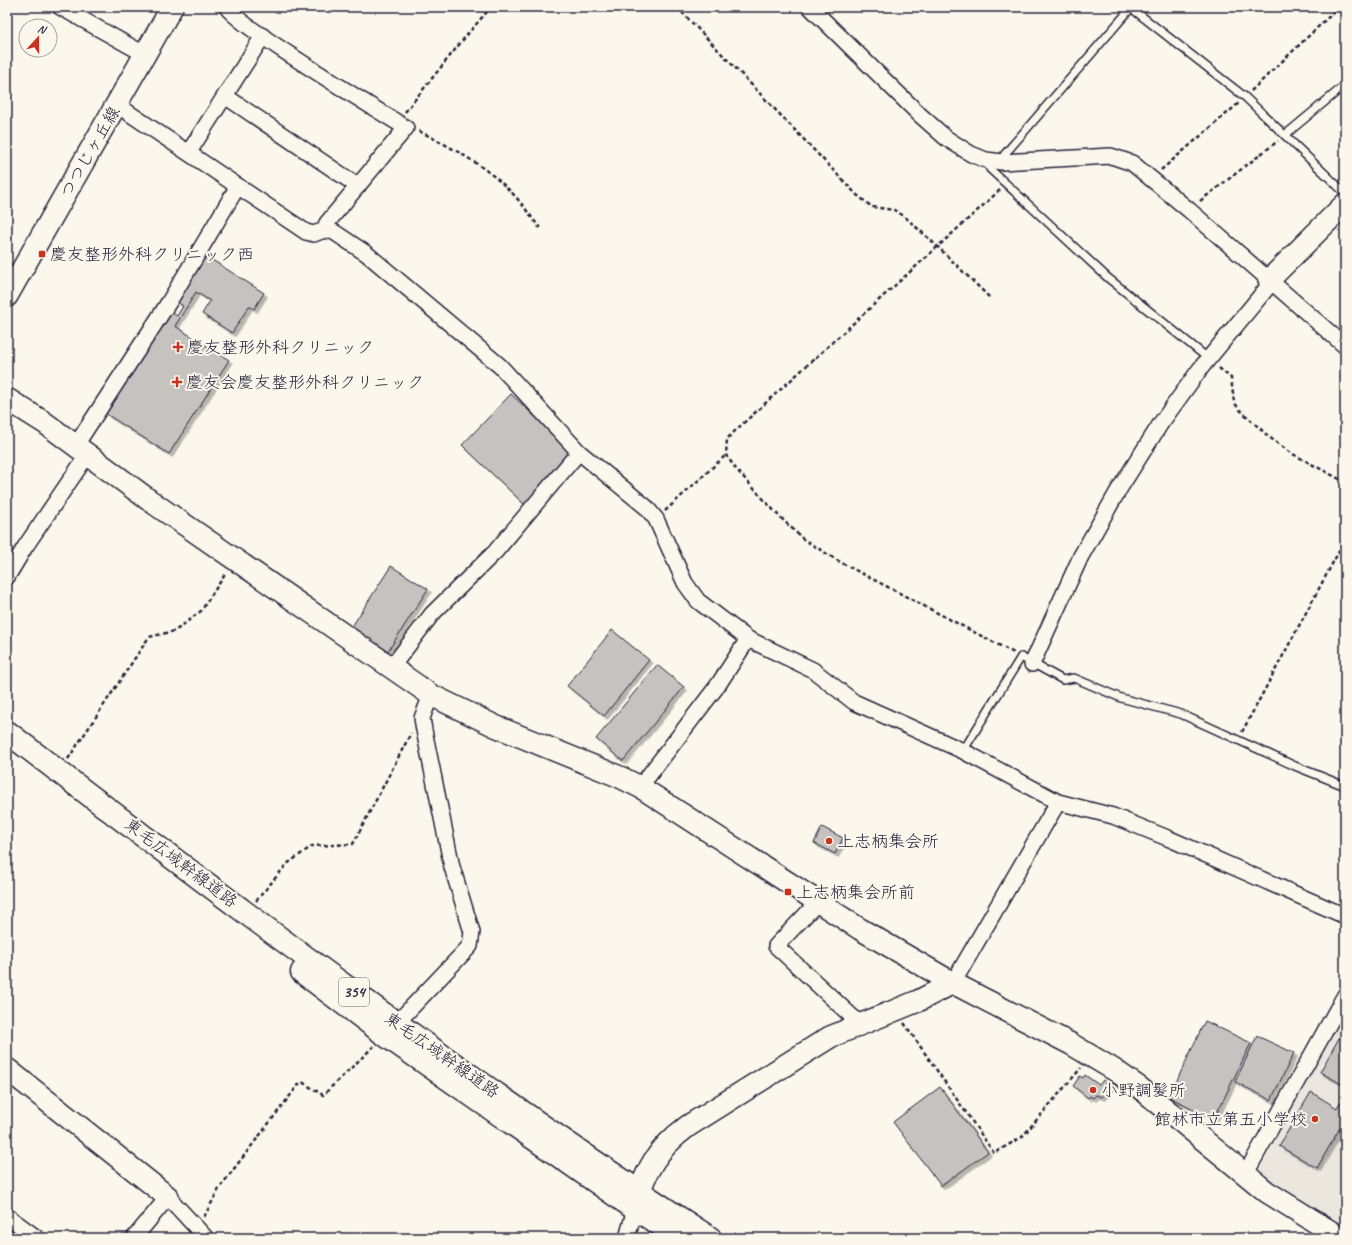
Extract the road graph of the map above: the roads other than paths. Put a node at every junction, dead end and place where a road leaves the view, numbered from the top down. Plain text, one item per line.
1 (60, 7) edge
2 (172, 7) edge
3 (227, 7) edge
4 (810, 7) edge
5 (1130, 8) edge
6 (263, 36) junction
7 (146, 55) junction
8 (1345, 85) edge
9 (225, 96) junction
10 (117, 105) junction
11 (1285, 135) junction
12 (189, 152) junction
13 (986, 160) junction
14 (1002, 162) junction
15 (238, 186) junction
16 (358, 186) junction
17 (1345, 193) edge
18 (1345, 204) edge
19 (324, 230) junction
20 (1269, 280) junction
21 (7, 296) edge
22 (1345, 346) edge
23 (1209, 359) junction
24 (7, 399) edge
25 (82, 450) junction
26 (579, 452) junction
27 (7, 577) edge
28 (748, 639) junction
29 (1027, 660) junction
30 (391, 668) junction
31 (431, 695) junction
32 (7, 732) edge
33 (7, 750) edge
34 (963, 751) junction
35 (1345, 786) edge
36 (640, 787) junction
37 (1058, 802) junction
38 (818, 902) junction
39 (1345, 916) edge
40 (953, 983) junction
41 (1345, 995) edge
42 (860, 1024) junction
43 (390, 1029) junction
44 (7, 1069) edge
45 (1245, 1175) junction
46 (168, 1197) junction
47 (637, 1201) junction
48 (7, 1216) edge
49 (202, 1234) edge
50 (37, 1238) edge
51 (134, 1238) edge
52 (627, 1238) edge
53 (681, 1238) edge
54 (710, 1238) edge
55 (1341, 1238) edge

1 - 7 street
2 - 7 street, つつじヶ丘線
3 - 6 street
4 - 13 street
5 - 11 lane
5 - 14 lane
6 - 9 street
6 - 16 street
7 - 10 street, つつじヶ丘線
8 - 11 lane
9 - 12 street
9 - 16 street
10 - 12 street
10 - 21 street, つつじヶ丘線
11 - 17 lane
12 - 15 street
13 - 14 street
13 - 23 lane
14 - 20 street
15 - 19 street
15 - 25 street
16 - 19 street
18 - 20 street
19 - 26 street
20 - 22 street
20 - 23 street
23 - 29 street
24 - 25 street
25 - 27 street
25 - 30 street
26 - 28 street
26 - 30 street
28 - 34 street
28 - 36 street
29 - 34 lane
29 - 35 lane
30 - 31 street
31 - 36 street
31 - 43 street
32 - 43 highway, 東毛広域幹線道路 / 354
33 - 43 highway, 東毛広域幹線道路 / 354
34 - 37 street
36 - 38 street
37 - 39 street
37 - 40 street
38 - 40 street
38 - 42 street
40 - 42 street
40 - 45 street
41 - 45 street
42 - 47 street
43 - 47 highway, 東毛広域幹線道路 / 354
44 - 46 street
45 - 55 street
46 - 49 street
46 - 51 street
47 - 52 street
47 - 53 highway, 東毛広域幹線道路 / 354
47 - 54 highway, 東毛広域幹線道路 / 354
48 - 50 street

